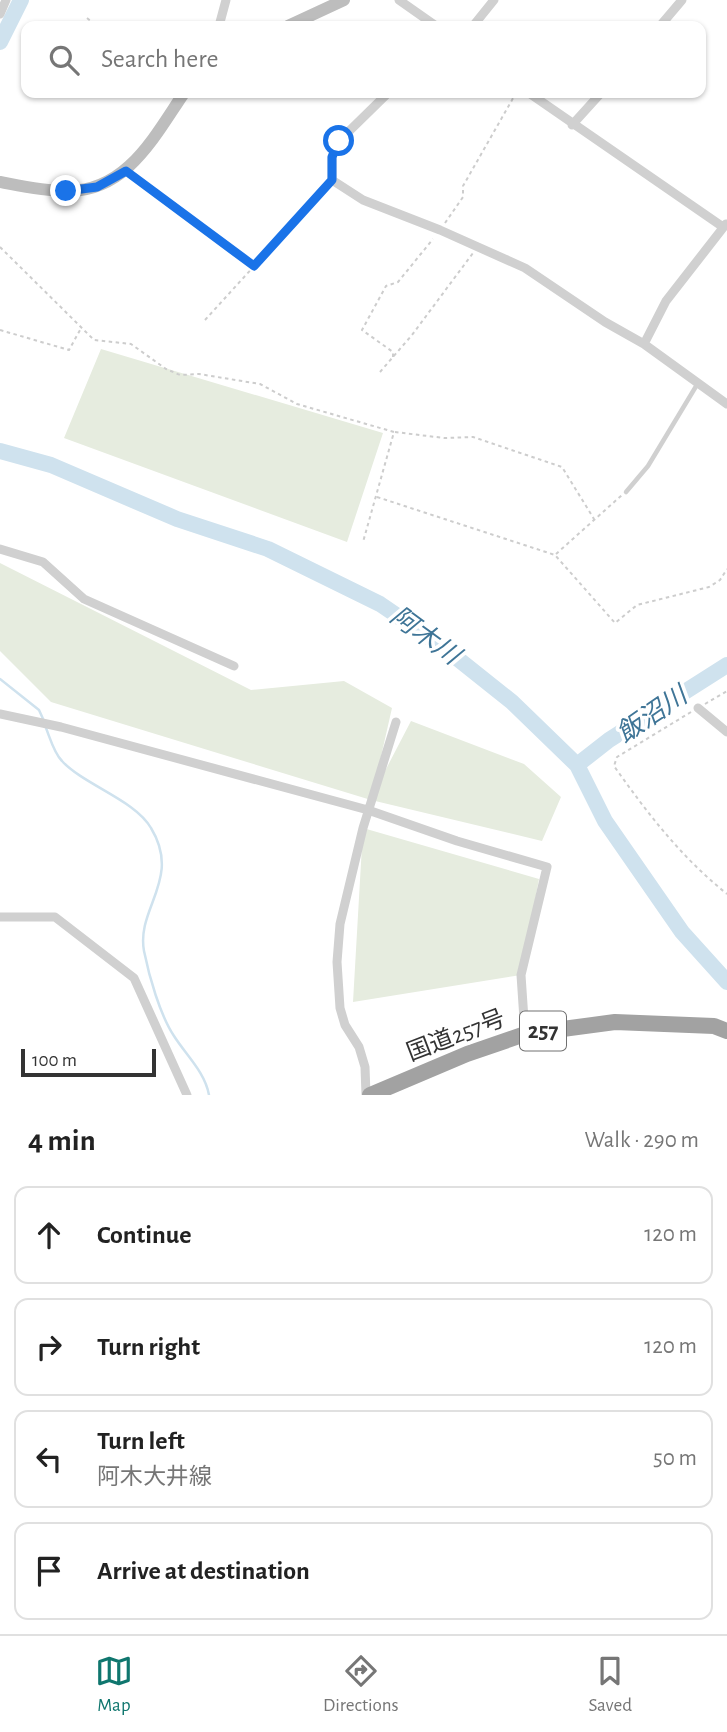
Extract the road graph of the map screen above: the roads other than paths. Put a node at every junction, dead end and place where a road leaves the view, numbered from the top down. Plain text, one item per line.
1 (6, 0) edge
2 (226, 0) edge
3 (344, 0) edge
4 (399, 0) edge
5 (494, 0) edge
6 (682, 0) edge
7 (0, 14) edge
8 (220, 21) edge
9 (299, 21) edge
10 (429, 21) edge
11 (477, 21) edge
12 (664, 21) edge
13 (181, 98) edge
14 (383, 98) edge
15 (536, 98) edge
16 (596, 98) edge
17 (572, 125) junction
18 (0, 182) edge
19 (725, 225) edge
20 (644, 344) junction
21 (699, 382) junction
22 (727, 404) edge
23 (626, 492) road end
24 (0, 549) edge
25 (233, 666) dead end
26 (698, 708) road end
27 (0, 715) edge
28 (396, 722) dead end
29 (727, 732) edge
30 (368, 810) junction
31 (0, 917) edge
32 (727, 1031) edge
33 (525, 1034) junction
34 (187, 1095) edge
35 (368, 1095) edge

1 - 7 street
2 - 8 street
3 - 9 main road
4 - 10 street
5 - 11 street
6 - 12 street
13 - 18 main road
14 - 20 street
15 - 17 street
16 - 17 street
17 - 19 street
19 - 20 street
20 - 21 street
21 - 22 street
21 - 23 lane
24 - 25 street
26 - 29 street
27 - 30 street
28 - 30 street
30 - 33 street
30 - 35 street
31 - 34 street
32 - 33 highway, 国道257号 / 257
33 - 35 highway, 国道257号 / 257

